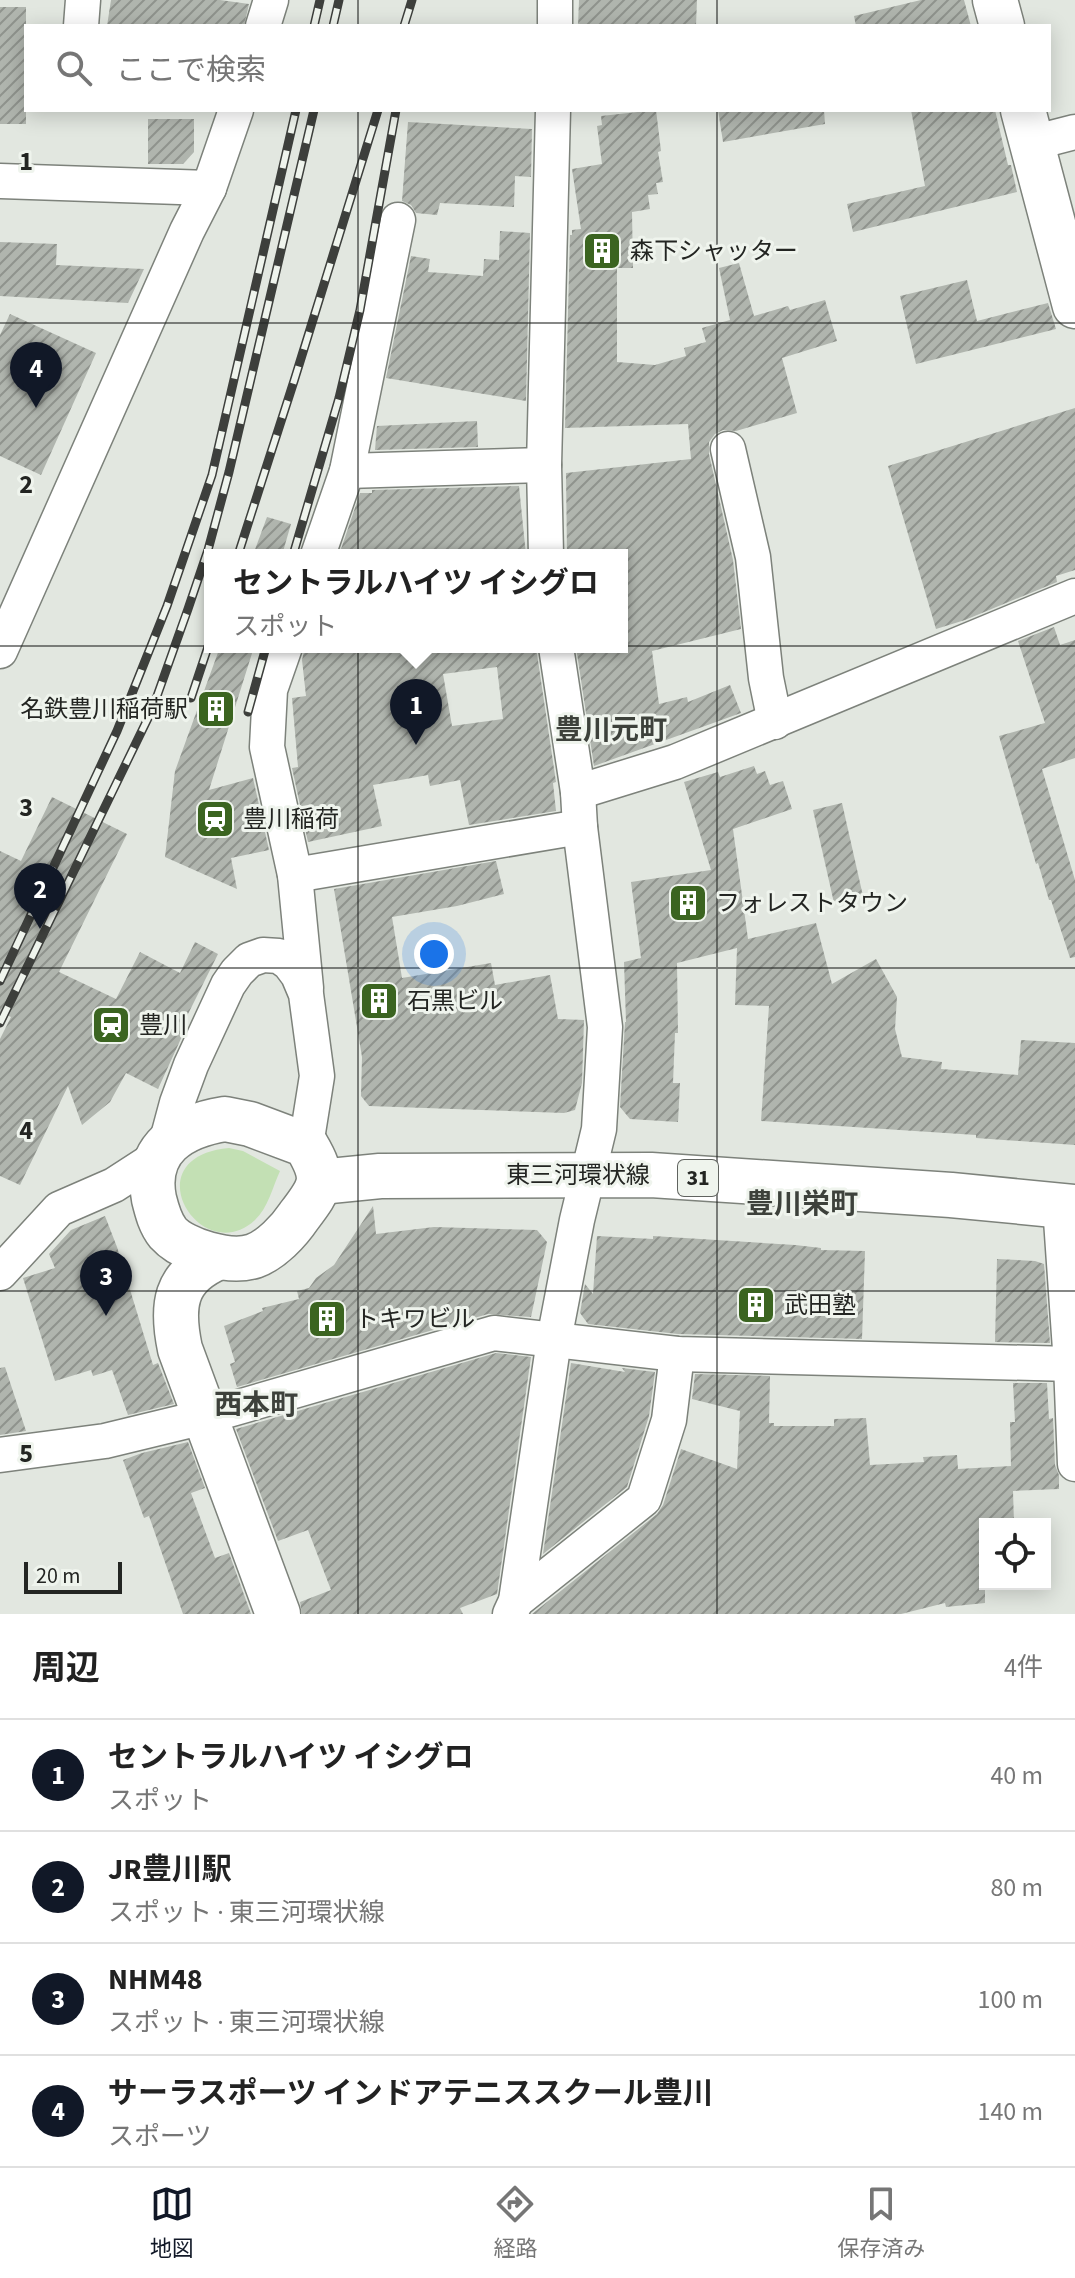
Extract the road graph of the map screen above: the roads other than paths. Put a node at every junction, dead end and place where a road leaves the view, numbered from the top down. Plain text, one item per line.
1 (83, 0) edge
2 (271, 0) edge
3 (555, 0) edge
4 (995, 0) edge
5 (81, 24) edge
6 (264, 24) edge
7 (555, 24) edge
8 (1001, 24) edge
9 (235, 112) edge
10 (553, 112) edge
11 (1027, 126) edge
12 (1075, 132) edge
13 (0, 181) edge
14 (209, 188) junction
15 (398, 220) dead end
16 (1075, 306) edge
17 (728, 449) dead end
18 (544, 465) junction
19 (347, 471) junction
20 (320, 549) edge
21 (546, 549) edge
22 (1075, 596) edge
23 (0, 651) edge
24 (283, 653) edge
25 (557, 653) edge
26 (775, 722) junction
27 (578, 792) junction
28 (580, 827) junction
29 (295, 875) junction
30 (289, 945) junction
31 (165, 1146) junction
32 (313, 1163) junction
33 (588, 1174) junction
34 (114, 1185) junction
35 (1068, 1206) edge
36 (158, 1213) junction
37 (217, 1258) junction
38 (0, 1273) edge
39 (179, 1295) junction
40 (554, 1340) junction
41 (677, 1354) junction
42 (1071, 1364) junction
43 (204, 1417) junction
44 (0, 1455) edge
45 (1075, 1464) edge
46 (513, 1608) edge
47 (278, 1614) edge

1 - 5 street
2 - 6 street
3 - 7 street
4 - 8 main road
9 - 14 street
10 - 18 street
11 - 12 street
11 - 16 main road
13 - 14 street
14 - 23 street
15 - 19 street
17 - 26 street
18 - 19 street
18 - 21 street
19 - 20 street
22 - 26 street
24 - 29 street
25 - 27 street
26 - 27 street
27 - 28 street
28 - 29 street
28 - 33 street
29 - 30 street
30 - 31 street
30 - 32 street
31 - 32 main road, 東三河環状線 / 31
31 - 34 street
31 - 36 main road
32 - 33 main road, 東三河環状線 / 31
32 - 37 main road
33 - 35 main road, 東三河環状線 / 31
33 - 40 street
34 - 36 street
34 - 38 street
35 - 42 street
36 - 37 main road
36 - 39 main road
37 - 39 main road
39 - 43 main road
40 - 41 street
40 - 43 street
40 - 46 street
41 - 42 street
41 - 46 street
42 - 45 street
43 - 44 street
43 - 47 main road

